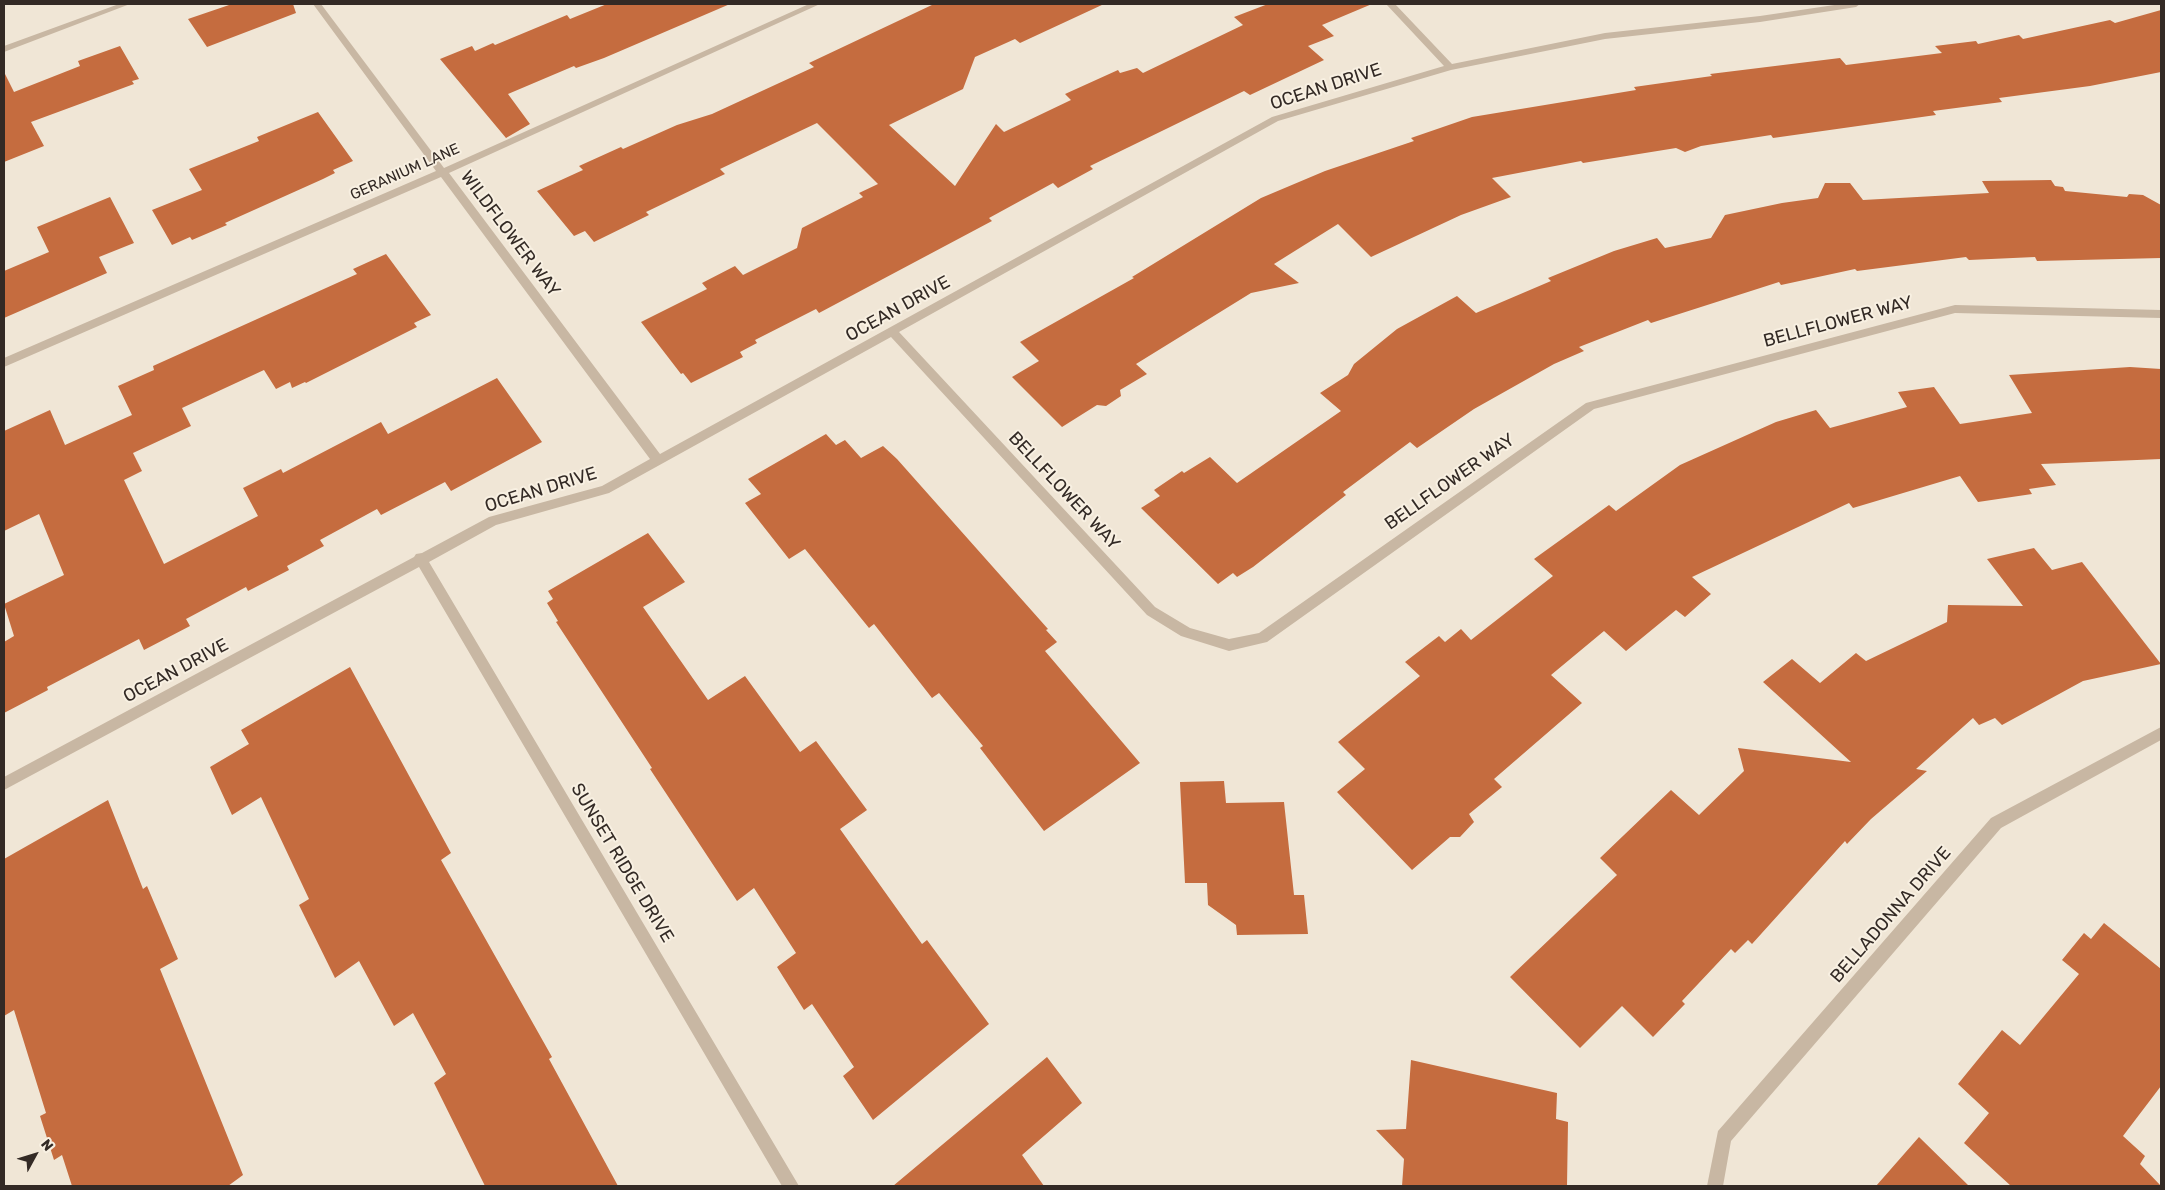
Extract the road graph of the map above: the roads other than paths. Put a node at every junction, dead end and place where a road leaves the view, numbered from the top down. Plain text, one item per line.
1 (126, 4) edge
2 (317, 4) edge
3 (816, 4) edge
4 (1390, 4) edge
5 (1850, 4) edge
6 (4, 49) edge
7 (1450, 67) junction
8 (443, 172) junction
9 (2161, 314) edge
10 (893, 332) junction
11 (4, 363) edge
12 (658, 461) junction
13 (420, 558) junction
14 (2161, 733) edge
15 (4, 784) edge
16 (791, 1186) edge
17 (1715, 1186) edge

1 - 6 street
2 - 8 street, WILDFLOWER WAY
3 - 8 street, GERANIUM LANE
4 - 7 street
5 - 7 street, OCEAN DRIVE
7 - 10 street, OCEAN DRIVE
8 - 11 street, GERANIUM LANE
8 - 12 street, WILDFLOWER WAY
9 - 10 street, BELLFLOWER WAY
10 - 12 street, OCEAN DRIVE
12 - 13 street, OCEAN DRIVE
13 - 15 street, OCEAN DRIVE
13 - 16 street, SUNSET RIDGE DRIVE
14 - 17 street, BELLADONNA DRIVE

